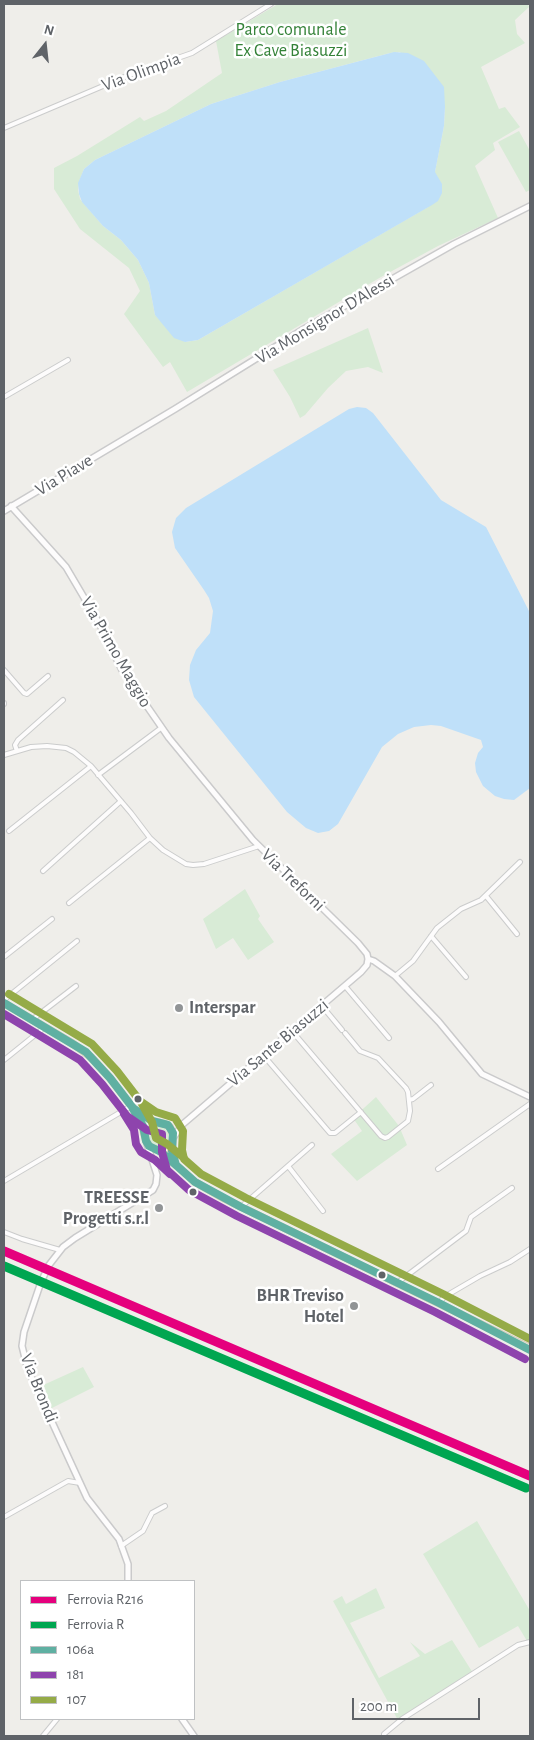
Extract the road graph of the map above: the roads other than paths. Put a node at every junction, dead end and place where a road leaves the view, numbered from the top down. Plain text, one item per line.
1 (270, 4) edge
2 (4, 128) edge
3 (530, 206) edge
4 (68, 360) dead end
5 (4, 397) edge
6 (124, 440) joint
7 (11, 506) junction
8 (4, 511) edge
9 (4, 670) edge
10 (48, 676) dead end
11 (64, 700) dead end
12 (161, 728) junction
13 (16, 751) junction
14 (4, 755) edge
15 (91, 766) junction
16 (98, 775) junction
17 (121, 801) junction
18 (9, 831) dead end
19 (150, 838) junction
20 (259, 846) junction
21 (520, 862) dead end
22 (43, 871) dead end
23 (486, 896) junction
24 (69, 903) dead end
25 (52, 919) dead end
26 (517, 934) dead end
27 (431, 936) junction
28 (77, 941) dead end
29 (4, 957) edge
30 (368, 959) junction
31 (395, 976) junction
32 (466, 977) dead end
33 (76, 986) dead end
34 (345, 986) junction
35 (4, 1001) edge
36 (322, 1006) junction
37 (33, 1019) junction
38 (45, 1027) junction
39 (292, 1031) junction
40 (389, 1038) dead end
41 (264, 1056) junction
42 (4, 1060) edge
43 (431, 1085) dead end
44 (530, 1097) edge
45 (409, 1100) junction
46 (530, 1104) edge
47 (132, 1107) junction
48 (361, 1112) junction
49 (162, 1124) junction
50 (182, 1124) junction
51 (145, 1135) junction
52 (173, 1140) junction
53 (147, 1144) junction
54 (312, 1145) dead end
55 (158, 1150) junction
56 (152, 1161) junction
57 (176, 1165) junction
58 (288, 1166) junction
59 (438, 1169) dead end
60 (4, 1181) edge
61 (512, 1188) dead end
62 (241, 1207) junction
63 (322, 1211) dead end
64 (4, 1232) edge
65 (530, 1249) edge
66 (60, 1250) junction
67 (397, 1283) junction
68 (439, 1303) junction
69 (530, 1349) edge
70 (80, 1483) junction
71 (165, 1506) dead end
72 (4, 1518) edge
73 (121, 1546) junction
74 (128, 1580) edge
75 (530, 1642) edge
76 (56, 1720) edge
77 (183, 1720) edge
78 (43, 1736) edge
79 (194, 1736) edge
80 (384, 1736) edge

1 - 2 street, Via Olimpia
3 - 6 street, Via Monsignor D'Alessi
4 - 5 street
6 - 7 street, Via Piave
7 - 8 street, Via Piave
7 - 12 street, Via Primo Maggio
9 - 10 street
11 - 13 street
12 - 16 street
12 - 20 street, Via Primo Maggio
13 - 14 street, Via Treforni
13 - 15 street, Via Treforni
15 - 16 street, Via Treforni
15 - 18 street
16 - 17 street, Via Treforni
17 - 19 street, Via Treforni
17 - 22 street
19 - 20 street, Via Treforni
19 - 24 street
20 - 30 street, Via Treforni
21 - 23 street
23 - 26 street
23 - 27 street
25 - 29 street
27 - 31 street
27 - 32 street
28 - 35 street
30 - 31 street, Via Treforni
30 - 34 street, Via Sante Biasuzzi
31 - 44 street, Via Treforni
33 - 37 street
34 - 36 street, Via Sante Biasuzzi
34 - 40 street
35 - 37 main road
36 - 39 street, Via Sante Biasuzzi
36 - 45 street
37 - 38 main road
38 - 42 street
38 - 47 main road
39 - 41 street, Via Sante Biasuzzi
39 - 48 street
41 - 48 street
41 - 50 street, Via Sante Biasuzzi
43 - 45 street
45 - 48 street
46 - 59 street
47 - 49 main road
47 - 51 main road
47 - 60 street
49 - 50 street
49 - 51 main road
49 - 52 main road
50 - 52 street, Via Sante Biasuzzi
51 - 53 main road
52 - 55 main road
52 - 57 main road
53 - 55 main road
53 - 56 street, Via Brondi
54 - 58 street
55 - 56 street
55 - 57 main road
56 - 66 street, Via Brondi
57 - 62 main road
58 - 62 street
58 - 63 street
61 - 67 street
62 - 67 main road
64 - 66 street
65 - 68 street
66 - 70 street, Via Brondi
67 - 68 main road
68 - 69 main road
70 - 72 street
70 - 73 street, Via Brondi
71 - 73 street
73 - 74 street
75 - 80 street
76 - 78 street
77 - 79 street

